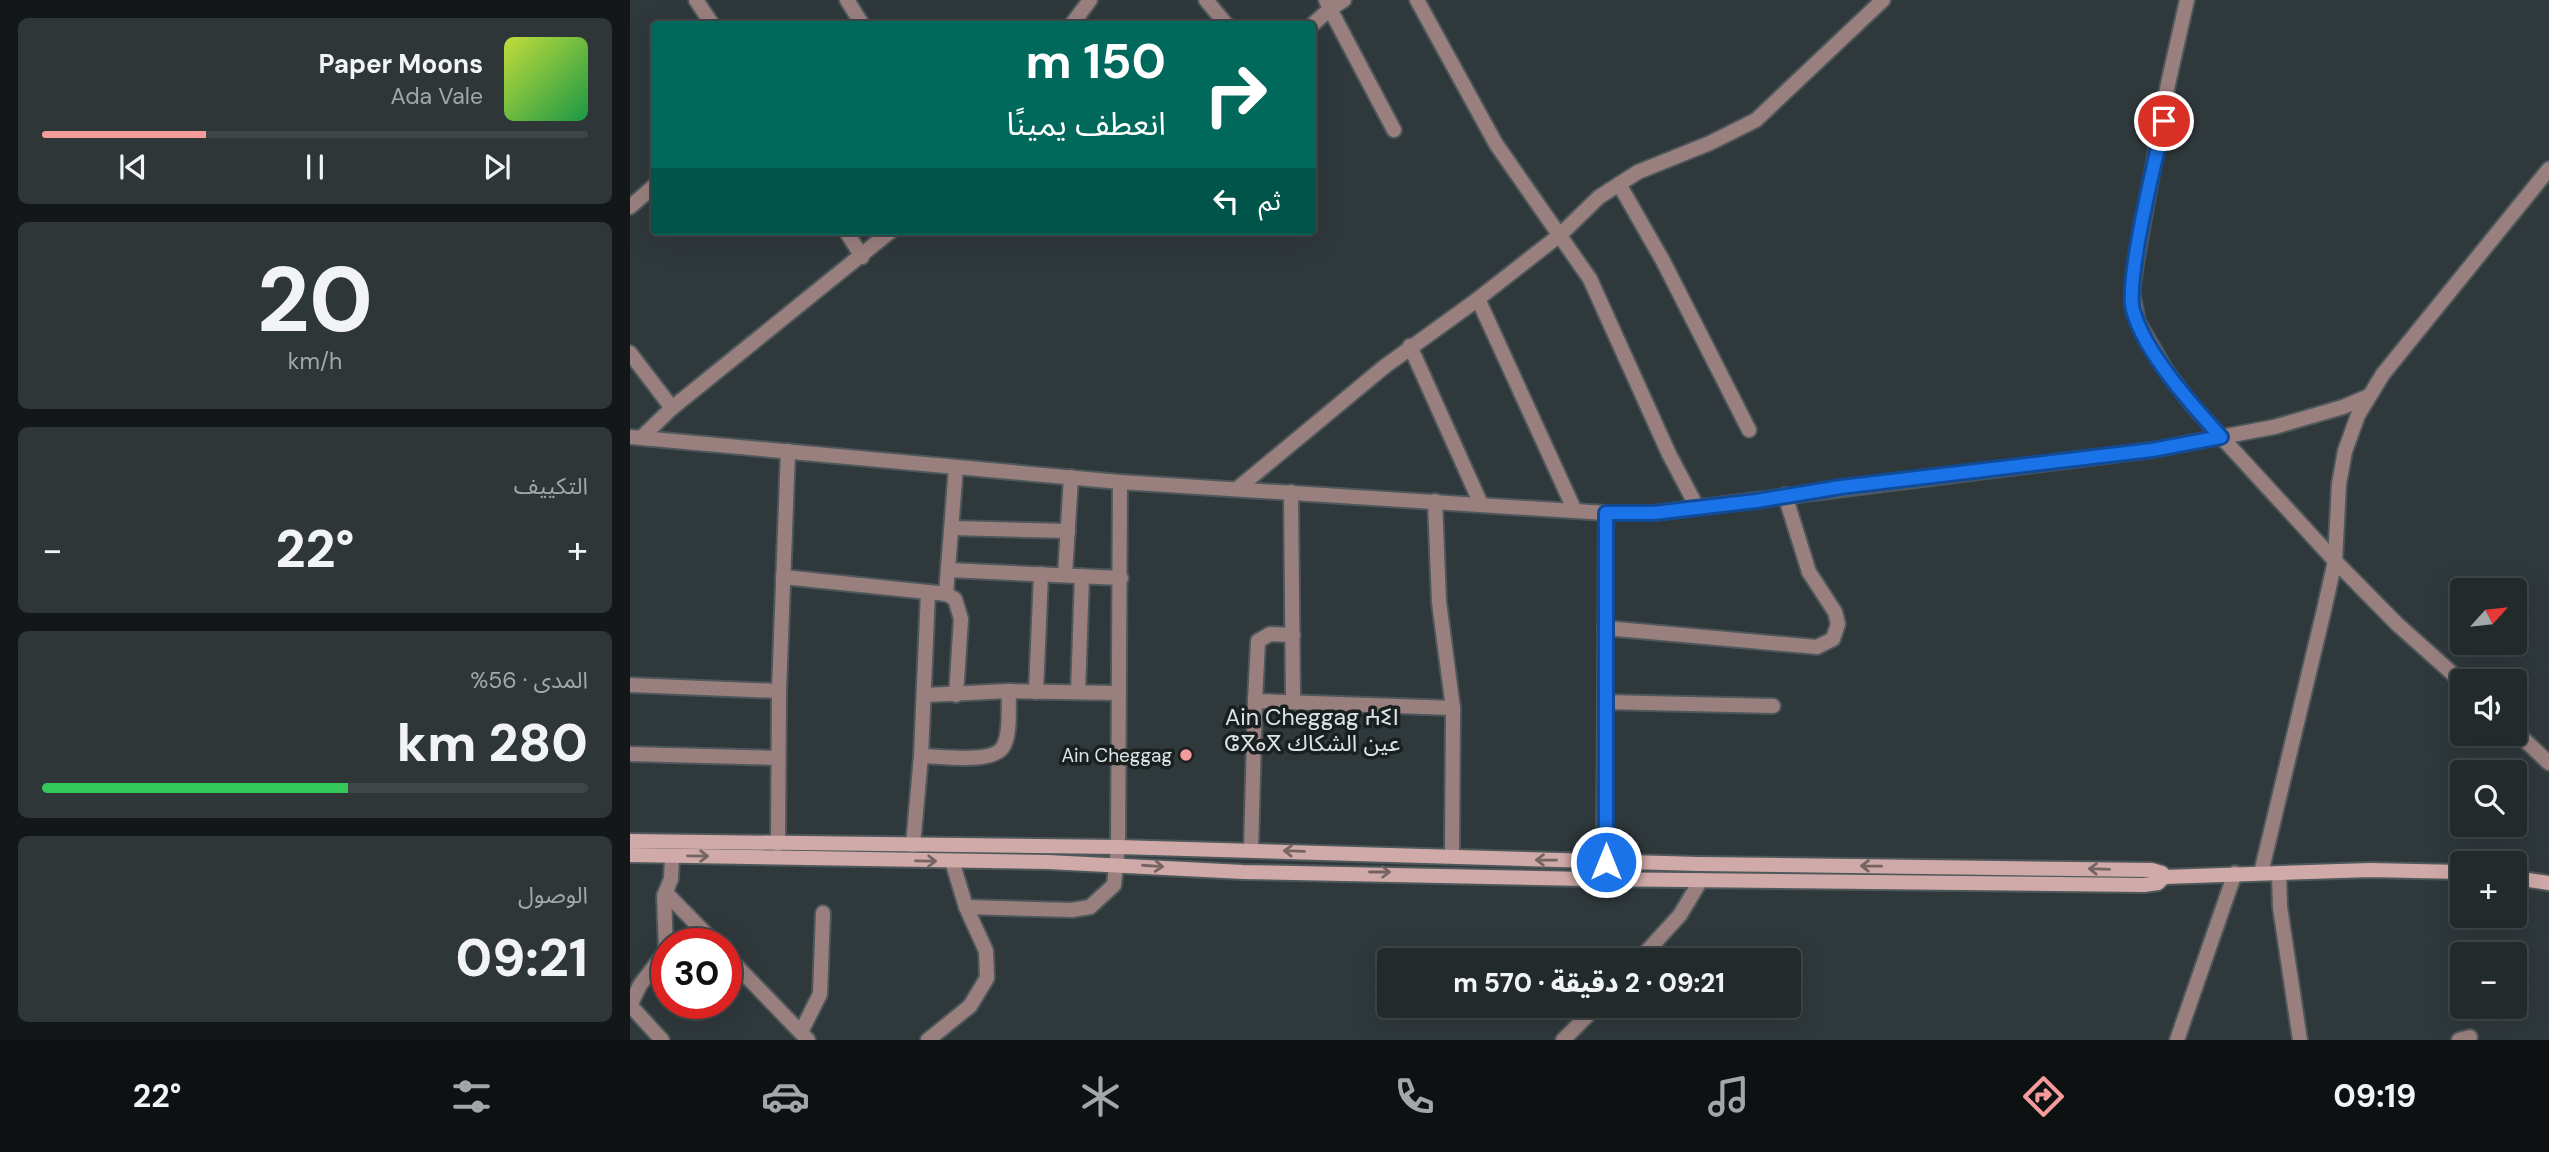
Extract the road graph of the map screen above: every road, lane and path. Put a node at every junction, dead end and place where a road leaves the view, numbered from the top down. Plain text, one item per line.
1 (696, 0) edge
2 (847, 0) edge
3 (1090, 0) edge
4 (1206, 0) edge
5 (1344, 0) edge
6 (1418, 0) edge
7 (1883, 0) edge
8 (2187, 0) edge
9 (1328, 5) edge
10 (710, 21) edge
11 (860, 21) edge
12 (1074, 21) edge
13 (1224, 21) edge
14 (1315, 21) edge
15 (1394, 131) dead end
16 (2549, 169) edge
17 (1619, 184) junction
18 (651, 190) edge
19 (630, 207) edge
20 (1561, 234) junction
21 (848, 235) edge
22 (887, 235) edge
23 (862, 257) junction
24 (1478, 299) junction
25 (1410, 346) junction
26 (630, 353) edge
27 (2369, 396) junction
28 (673, 408) junction
29 (1749, 430) dead end
30 (636, 437) edge
31 (2221, 437) junction
32 (788, 451) junction
33 (956, 467) junction
34 (1071, 477) junction
35 (1120, 482) junction
36 (1237, 489) junction
37 (1291, 492) junction
38 (1785, 495) junction
39 (1435, 501) junction
40 (1481, 504) junction
41 (1697, 508) junction
42 (1574, 511) junction
43 (1606, 513) junction
44 (953, 528) junction
45 (1068, 531) junction
46 (2335, 561) junction
47 (948, 570) junction
48 (1041, 574) junction
49 (1065, 575) junction
50 (1082, 576) junction
51 (783, 577) junction
52 (1121, 578) junction
53 (928, 592) junction
54 (946, 594) junction
55 (1605, 628) junction
56 (1293, 635) junction
57 (2450, 671) edge
58 (630, 685) edge
59 (779, 691) junction
60 (1009, 691) junction
61 (1036, 692) junction
62 (1078, 692) junction
63 (1118, 694) junction
64 (925, 695) junction
65 (956, 695) junction
66 (1255, 701) junction
67 (1293, 702) junction
68 (1605, 702) junction
69 (1773, 706) dead end
70 (1453, 708) junction
71 (2527, 742) edge
72 (630, 754) edge
73 (921, 756) junction
74 (778, 758) junction
75 (2549, 763) edge
76 (630, 841) edge
77 (778, 844) junction
78 (913, 845) junction
79 (1118, 847) junction
80 (1251, 850) junction
81 (630, 855) edge
82 (672, 856) junction
83 (1452, 856) junction
84 (952, 861) junction
85 (1606, 862) junction
86 (1117, 865) junction
87 (2450, 872) edge
88 (2235, 873) junction
89 (2261, 873) junction
90 (2278, 873) junction
91 (2164, 877) junction
92 (1604, 879) junction
93 (1701, 880) junction
94 (2527, 880) edge
95 (2549, 883) edge
96 (666, 893) junction
97 (966, 907) junction
98 (823, 913) dead end
99 (700, 928) edge
100 (1650, 948) edge
101 (742, 971) edge
102 (630, 1005) edge
103 (1585, 1018) edge
104 (805, 1036) edge
105 (662, 1040) edge
106 (928, 1040) edge
107 (1563, 1040) edge
108 (2177, 1040) edge
109 (2300, 1040) edge

1 - 10 street
2 - 11 street
3 - 12 street
4 - 13 street
5 - 9 street
6 - 20 street
7 - 17 street
8 - 31 street
9 - 14 street
9 - 15 street
16 - 27 street
17 - 20 street
17 - 29 street
18 - 19 street
20 - 24 street
20 - 41 street
21 - 23 street
22 - 23 street
23 - 28 street
24 - 25 street
24 - 42 street
25 - 36 street
25 - 40 street
26 - 28 street
27 - 31 street
27 - 46 street
28 - 30 street
30 - 32 street
31 - 38 street
31 - 46 street
32 - 33 street
32 - 51 street
33 - 34 street
33 - 44 street
34 - 35 street
34 - 45 street
35 - 36 street
35 - 52 street
36 - 37 street
37 - 39 street
37 - 56 street
38 - 41 street
38 - 55 street
39 - 40 street
39 - 70 street
40 - 42 street
41 - 43 street
42 - 43 street
43 - 55 street
44 - 45 street
44 - 47 street
45 - 49 street
46 - 57 street
46 - 89 street
47 - 48 street
47 - 54 street
48 - 49 street
48 - 61 street
49 - 50 street
50 - 52 street
50 - 62 street
51 - 53 street
51 - 59 street
52 - 63 street
53 - 54 street
53 - 64 street
54 - 65 street
55 - 68 street
56 - 66 street
56 - 67 street
58 - 59 street
59 - 74 street
60 - 61 street
60 - 65 street
60 - 73 street
61 - 62 street
62 - 63 street
63 - 79 street
64 - 65 street
64 - 73 street
66 - 67 street
66 - 80 street
67 - 70 street
68 - 69 street
68 - 85 street
70 - 83 street
71 - 75 street
72 - 74 street
73 - 78 street
74 - 77 street
76 - 77 street
77 - 78 street
78 - 79 street
79 - 80 street
79 - 86 street
83 -> 80 street
81 - 82 street
82 -> 84 street
82 - 96 street
85 -> 83 street
84 - 86 street
84 - 97 street
91 -> 85 street
85 - 92 street
86 -> 92 street
86 - 97 street
87 - 90 street
88 - 89 street
88 - 91 street
88 - 108 street
89 - 90 street
90 - 109 street
91 - 93 street
92 - 93 street
93 - 100 street
94 - 95 street
96 - 99 street
96 - 102 street
97 - 106 street
98 - 104 street
101 - 104 street
102 - 105 street
103 - 107 street

